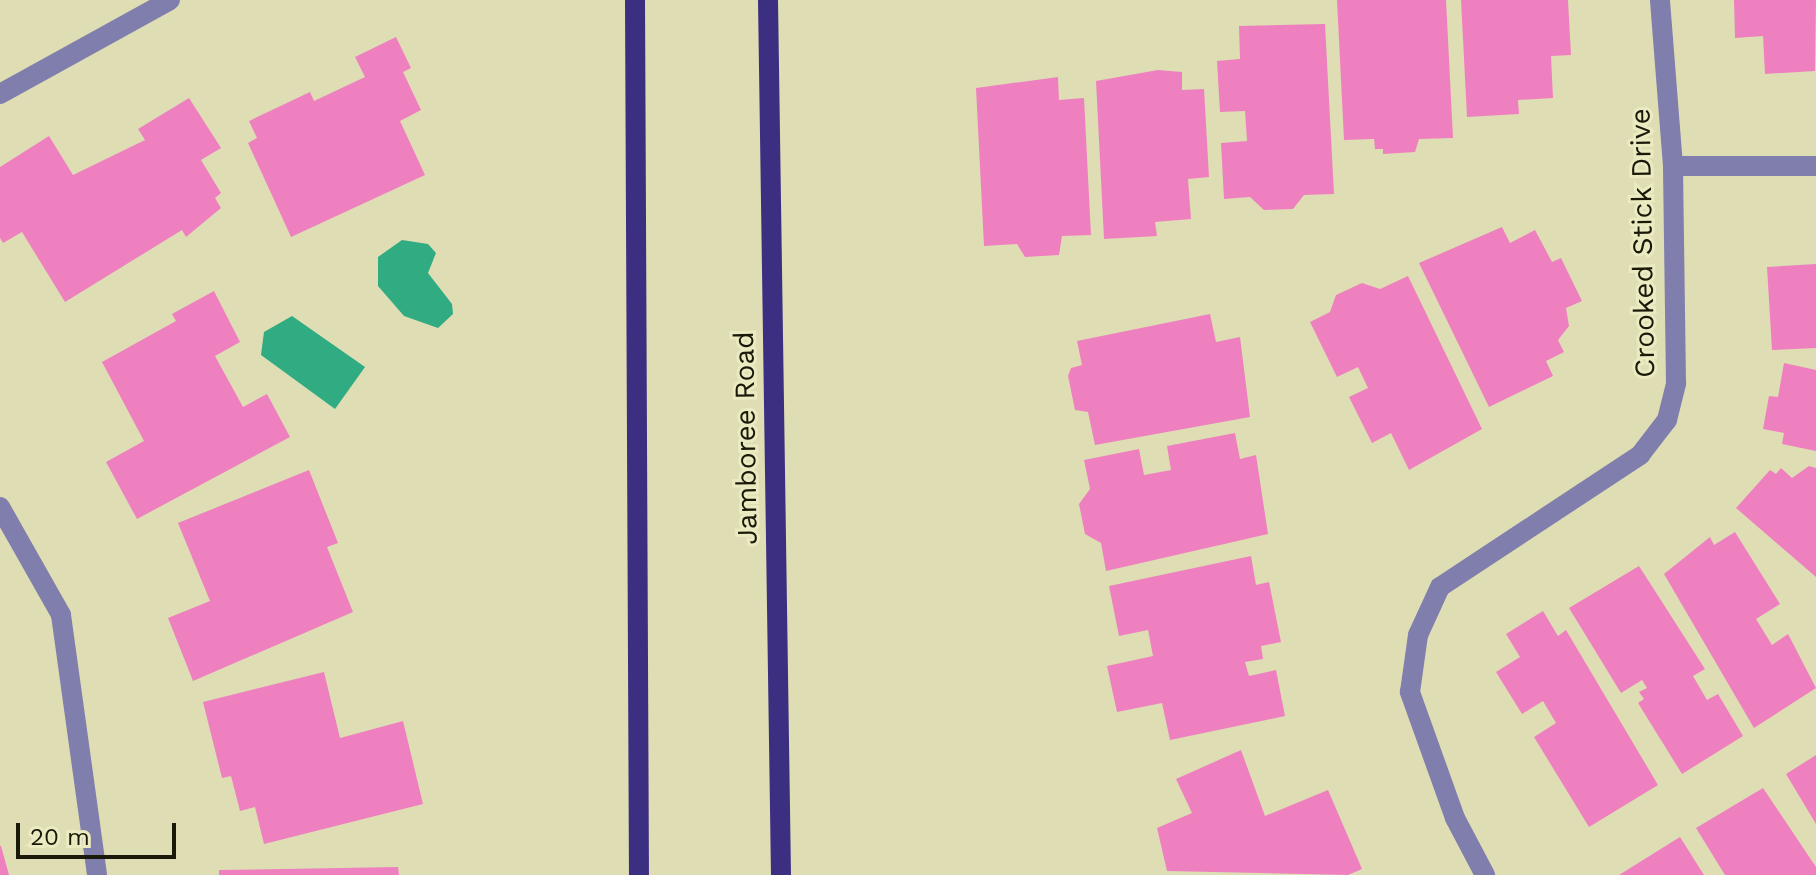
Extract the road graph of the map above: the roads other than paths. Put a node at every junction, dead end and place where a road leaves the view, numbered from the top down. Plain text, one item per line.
1 (170, 0) edge
2 (635, 0) edge
3 (768, 0) edge
4 (1660, 0) edge
5 (0, 94) edge
6 (1673, 166) junction
7 (1816, 166) edge
8 (0, 507) edge
9 (97, 875) edge
10 (639, 875) edge
11 (781, 875) edge
12 (1485, 875) edge

1 - 5 street
2 - 10 main road
3 - 11 main road, Jamboree Road
4 - 6 street, Crooked Stick Drive
6 - 7 street
6 - 12 street, Crooked Stick Drive
8 - 9 street

